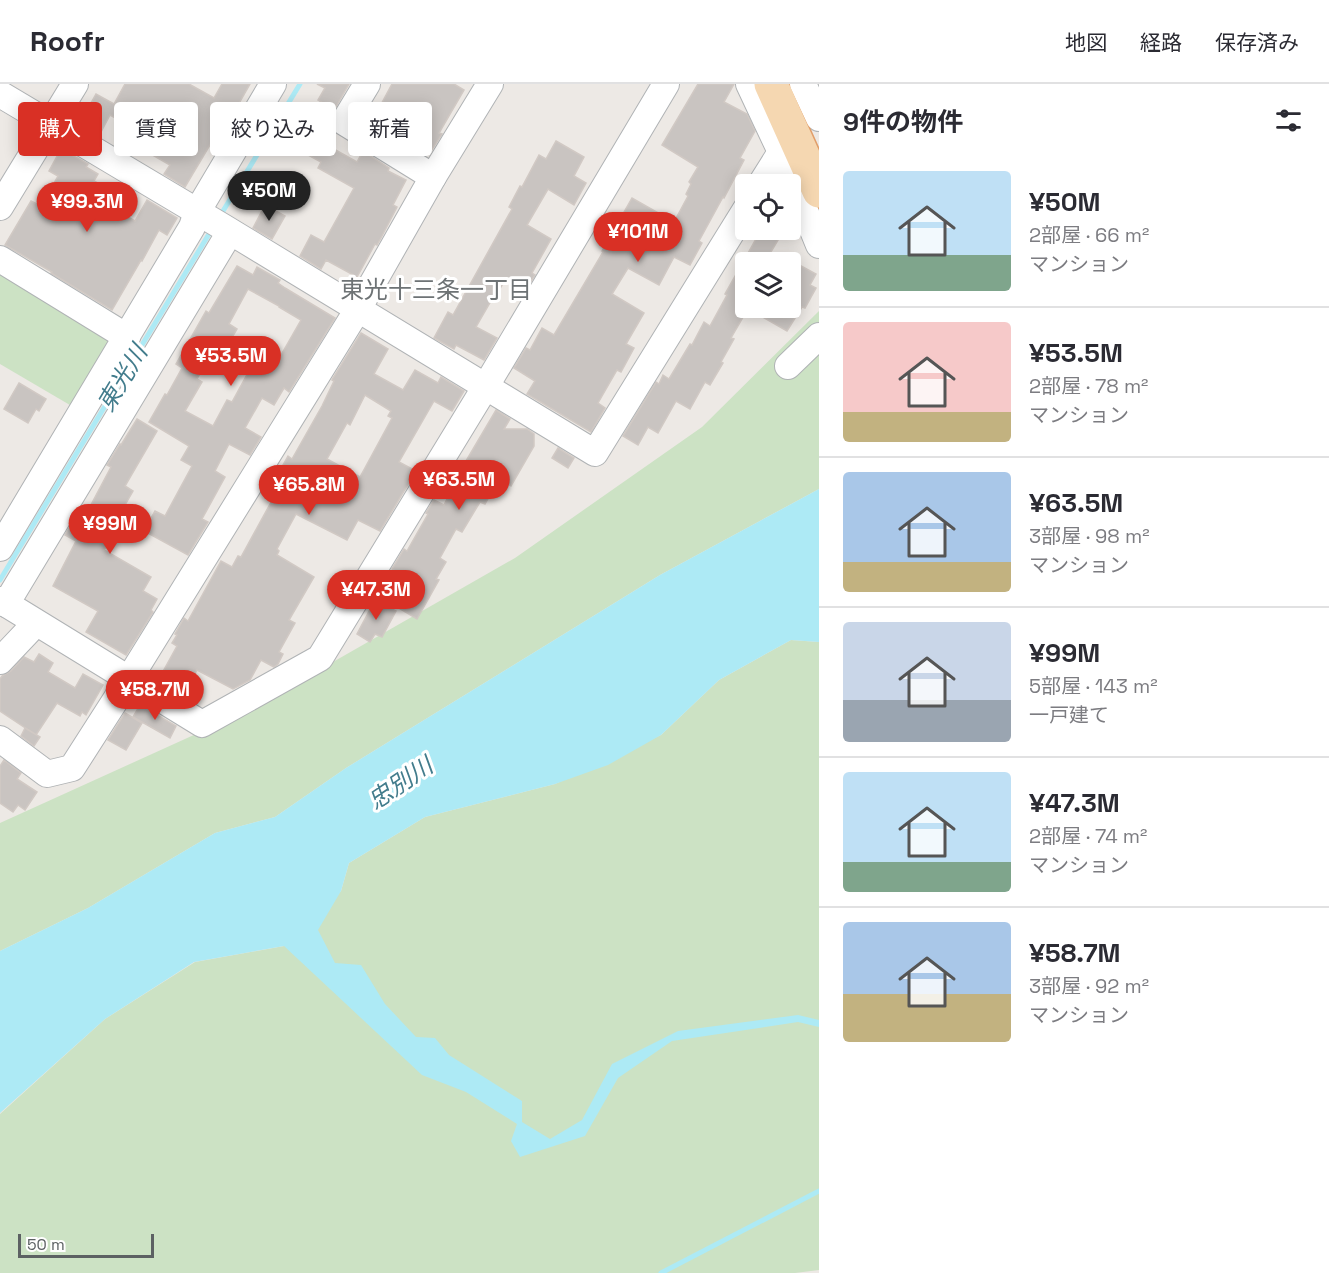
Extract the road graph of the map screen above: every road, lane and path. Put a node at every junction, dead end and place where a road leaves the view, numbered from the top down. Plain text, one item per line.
1 (75, 84) edge
2 (273, 84) edge
3 (367, 84) edge
4 (490, 84) edge
5 (666, 84) edge
6 (749, 84) edge
7 (771, 84) edge
8 (803, 84) edge
9 (0, 94) edge
10 (64, 102) edge
11 (18, 105) edge
12 (819, 118) edge
13 (781, 152) junction
14 (102, 154) edge
15 (31, 156) edge
16 (767, 174) edge
17 (434, 177) junction
18 (819, 190) edge
19 (0, 207) edge
20 (215, 222) junction
21 (735, 227) edge
22 (819, 245) edge
23 (0, 259) edge
24 (358, 309) junction
25 (819, 336) edge
26 (127, 337) junction
27 (788, 366) dead end
28 (486, 386) junction
29 (0, 548) edge
30 (3, 602) edge
31 (36, 623) junction
32 (0, 661) edge
33 (129, 679) junction
34 (0, 739) edge

1 - 10 street
2 - 20 street
3 - 17 street
4 - 17 street
5 - 28 street
6 - 13 street
7 - 18 main road
8 - 12 street
9 - 11 street
13 - 16 street
13 - 22 street
14 - 20 street
15 - 19 street
17 - 24 street
20 - 24 street
20 - 26 street
20 - 30 street
21 - 28 street
23 - 26 street
24 - 28 street
24 - 33 street
25 - 27 street
26 - 29 street
28 - 33 street
30 - 31 street
31 - 32 street
31 - 33 street
33 - 34 street

